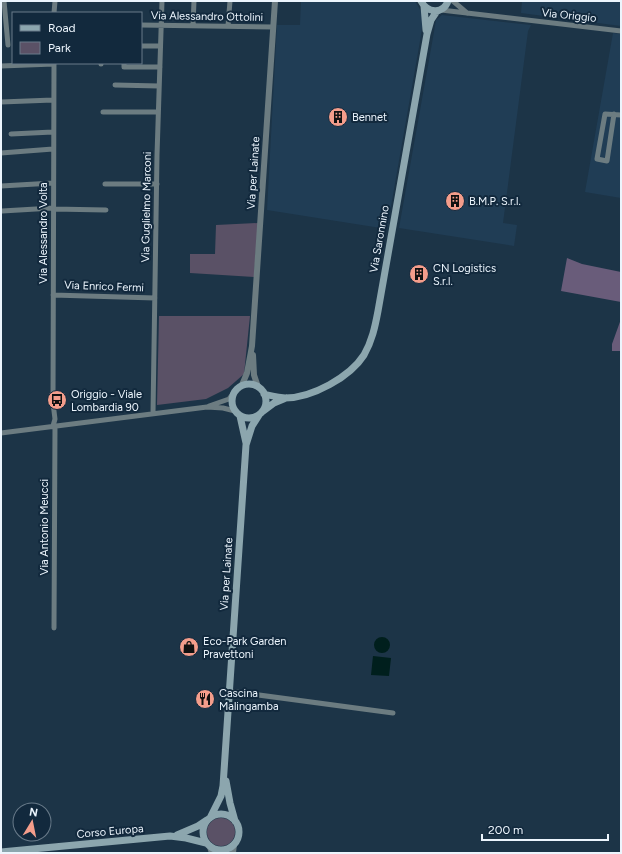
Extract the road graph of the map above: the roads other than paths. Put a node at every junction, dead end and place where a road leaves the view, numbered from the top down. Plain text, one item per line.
1 (4, 1) edge
2 (55, 1) edge
3 (162, 1) edge
4 (194, 1) edge
5 (230, 1) edge
6 (275, 1) edge
7 (448, 1) edge
8 (453, 1) edge
9 (423, 4) edge
10 (439, 10) junction
11 (54, 12) edge
12 (467, 14) junction
13 (142, 25) edge
14 (161, 25) junction
15 (193, 25) junction
16 (228, 26) junction
17 (273, 27) junction
18 (621, 31) edge
19 (426, 34) junction
20 (8, 45) dead end
21 (142, 46) edge
22 (160, 46) junction
23 (54, 64) edge
24 (124, 64) edge
25 (1, 66) edge
26 (160, 67) junction
27 (115, 85) dead end
28 (159, 86) junction
29 (53, 100) junction
30 (1, 102) edge
31 (103, 112) dead end
32 (158, 112) junction
33 (614, 114) junction
34 (621, 115) edge
35 (53, 132) junction
36 (11, 134) dead end
37 (53, 150) junction
38 (1, 152) edge
39 (53, 183) junction
40 (105, 184) dead end
41 (156, 184) junction
42 (1, 186) edge
43 (53, 209) junction
44 (106, 210) dead end
45 (2, 211) dead end
46 (53, 294) junction
47 (155, 298) junction
48 (252, 346) junction
49 (242, 385) junction
50 (258, 387) junction
51 (235, 391) junction
52 (264, 394) junction
53 (286, 398) junction
54 (207, 407) junction
55 (153, 413) junction
56 (237, 413) junction
57 (260, 413) junction
58 (54, 426) junction
59 (1, 432) edge
60 (246, 445) junction
61 (54, 628) dead end
62 (229, 691) junction
63 (393, 713) dead end
64 (224, 769) junction
65 (209, 818) junction
66 (235, 821) junction
67 (170, 836) junction
68 (234, 844) junction
69 (53, 847) junction
70 (210, 848) edge
71 (1, 852) edge
72 (12, 853) edge
73 (233, 853) edge

1 - 20 street
2 - 11 street
3 - 14 street, Via Guglielmo Marconi
4 - 15 street
5 - 16 street
6 - 17 street, Via per Lainate
7 - 10 main road, Via Saronnino
8 - 12 street
9 - 10 main road
9 - 19 main road, Via Saronnino
10 - 12 street, Via Origgio
10 - 19 main road, Via Saronnino
12 - 18 street, Via Origgio
13 - 14 street, Via Alessandro Ottolini
14 - 15 street, Via Alessandro Ottolini
14 - 22 street, Via Guglielmo Marconi
15 - 16 street, Via Alessandro Ottolini
16 - 17 street, Via Alessandro Ottolini
17 - 48 street, Via per Lainate
19 - 53 main road, Via Saronnino
21 - 22 street
22 - 26 street, Via Guglielmo Marconi
23 - 25 street
23 - 29 street, Via Alessandro Volta
24 - 26 street
26 - 28 street, Via Guglielmo Marconi
27 - 28 street
28 - 32 street, Via Guglielmo Marconi
29 - 30 street
29 - 35 street, Via Alessandro Volta
31 - 32 street
32 - 41 street, Via Guglielmo Marconi
33 - 33 street
33 - 34 street
35 - 36 street
35 - 37 street, Via Alessandro Volta
37 - 38 street
37 - 39 street, Via Alessandro Volta
39 - 42 street
39 - 43 street, Via Alessandro Volta
40 - 41 street
41 - 47 street, Via Guglielmo Marconi
43 - 44 street
43 - 45 street
43 - 46 street, Via Alessandro Volta
46 - 47 street, Via Enrico Fermi
46 - 58 street, Via Alessandro Volta
47 - 55 street, Via Guglielmo Marconi
48 - 49 street, Via per Lainate
48 - 50 street, Via per Lainate
49 - 50 main road
49 - 51 main road
50 - 52 main road
51 - 54 street
51 - 56 main road
52 - 53 main road, Via Saronnino
52 - 57 main road
53 - 57 main road, Via Saronnino
54 - 55 street
54 - 56 street
55 - 58 street
56 - 57 main road
56 - 60 main road, Via per Lainate
57 - 60 main road, Via per Lainate
58 - 59 street
58 - 61 street, Via Antonio Meucci
60 - 62 main road, Via per Lainate
62 - 63 street
62 - 64 main road, Via per Lainate
64 - 65 main road
64 - 66 main road
65 - 66 main road
65 - 67 main road, Corso Europa
65 - 70 main road
66 - 68 main road
67 - 69 main road, Corso Europa
67 - 70 main road, Corso Europa
68 - 70 main road
68 - 73 street
69 - 71 main road, Corso Europa
69 - 72 main road, Corso Europa

